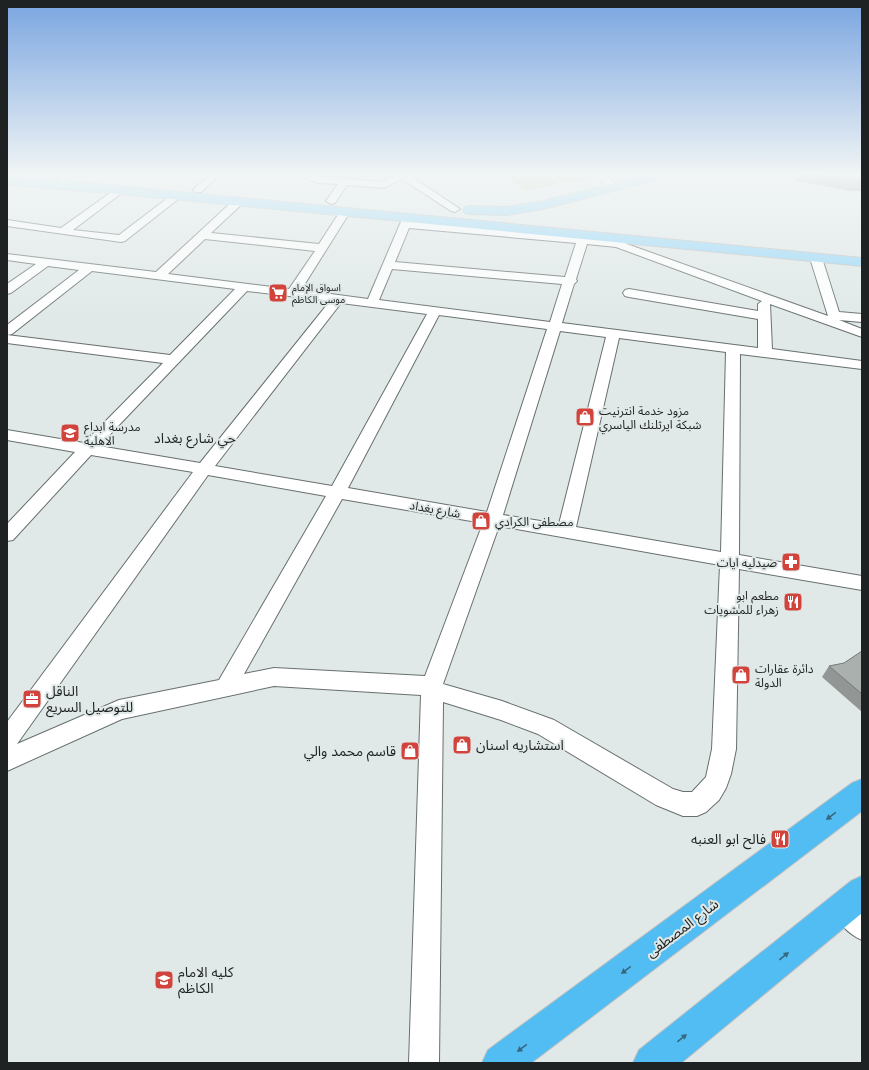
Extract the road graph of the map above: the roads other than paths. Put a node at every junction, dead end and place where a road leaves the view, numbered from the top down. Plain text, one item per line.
1 (7, 223) edge
2 (75, 223) edge
3 (142, 223) edge
4 (216, 223) edge
5 (338, 223) edge
6 (405, 223) edge
7 (426, 223) edge
8 (499, 223) edge
9 (545, 223) edge
10 (554, 223) edge
11 (63, 232) junction
12 (566, 233) junction
13 (203, 235) junction
14 (583, 238) junction
15 (614, 241) junction
16 (321, 248) junction
17 (862, 253) edge
18 (7, 257) edge
19 (816, 258) junction
20 (46, 262) junction
21 (862, 262) edge
22 (389, 265) junction
23 (90, 267) junction
24 (159, 276) junction
25 (571, 281) junction
26 (244, 287) junction
27 (7, 290) edge
28 (293, 293) junction
29 (629, 293) dead end
30 (764, 297) junction
31 (338, 299) junction
32 (372, 303) junction
33 (435, 311) junction
34 (810, 313) junction
35 (764, 316) junction
36 (834, 316) junction
37 (862, 318) edge
38 (554, 326) junction
39 (7, 331) edge
40 (862, 333) edge
41 (613, 334) junction
42 (7, 339) edge
43 (733, 349) junction
44 (765, 353) junction
45 (173, 360) junction
46 (862, 365) edge
47 (7, 435) edge
48 (87, 449) junction
49 (204, 469) junction
50 (337, 492) junction
51 (493, 519) junction
52 (566, 532) junction
53 (7, 535) edge
54 (730, 560) junction
55 (862, 583) edge
56 (226, 687) junction
57 (432, 688) junction
58 (7, 740) edge
59 (7, 760) edge
60 (862, 793) edge
61 (856, 908) edge
62 (424, 1063) edge
63 (501, 1063) edge
64 (652, 1063) edge

1 - 11 street
2 - 11 street
3 - 11 street
4 - 13 street
5 - 16 street
6 - 22 street
7 - 14 street
8 - 12 main road
9 - 12 main road
10 - 17 main road
12 - 14 main road
13 - 16 street
13 - 24 street
14 - 15 main road
14 - 25 street
15 - 19 main road
15 - 30 street
16 - 28 street
18 - 20 street
19 - 21 main road
19 - 36 street
20 - 23 street
20 - 27 street
22 - 25 street
22 - 32 street
23 - 24 street
23 - 39 street
24 - 26 street
25 - 38 street
26 - 28 street
26 - 45 street
28 - 31 street
29 - 35 street
30 - 34 street
30 - 35 street
31 - 32 street
31 - 49 street
32 - 33 street
33 - 38 street
33 - 50 street
34 - 36 street
34 - 40 street
35 - 44 street
36 - 37 street
38 - 41 street
38 - 51 street
41 - 43 street
41 - 52 street
42 - 45 street
43 - 44 street
43 - 54 street
44 - 46 street
45 - 48 street
47 - 48 street, شارع بغداد
48 - 49 street, شارع بغداد
48 - 53 street
49 - 50 street, شارع بغداد
49 - 58 street
50 - 51 street, شارع بغداد
50 - 56 street
51 - 52 street, شارع بغداد
51 - 57 street
52 - 54 street, شارع بغداد
54 - 55 street, شارع بغداد
54 - 57 street
56 - 57 street
56 - 59 street
57 - 62 street
60 -> 63 highway, شارع المصطفى
64 -> 61 highway

